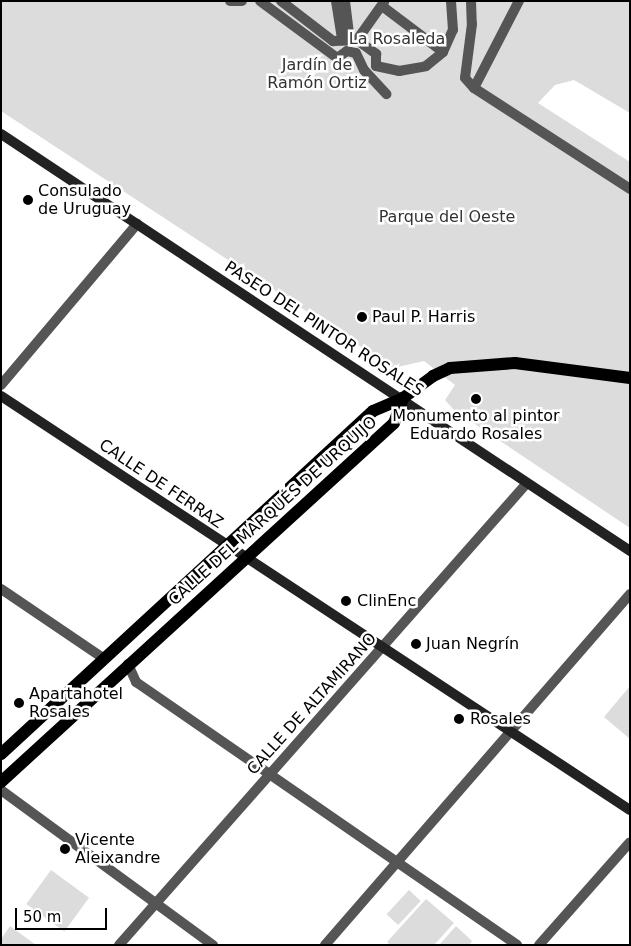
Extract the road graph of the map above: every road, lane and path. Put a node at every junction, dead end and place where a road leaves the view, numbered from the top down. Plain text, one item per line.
1 (230, 1) edge
2 (242, 1) edge
3 (260, 1) edge
4 (281, 1) edge
5 (336, 1) edge
6 (345, 1) edge
7 (451, 1) edge
8 (471, 1) edge
9 (519, 1) edge
10 (383, 3) edge
11 (350, 40) junction
12 (443, 52) junction
13 (474, 88) junction
14 (386, 94) dead end
15 (1, 134) edge
16 (630, 189) edge
17 (137, 224) junction
18 (630, 378) edge
19 (1, 385) edge
20 (1, 396) edge
21 (403, 398) junction
22 (528, 482) junction
23 (226, 545) junction
24 (630, 550) edge
25 (245, 558) junction
26 (1, 589) edge
27 (630, 594) edge
28 (382, 648) junction
29 (103, 658) junction
30 (128, 664) junction
31 (510, 732) junction
32 (1, 754) edge
33 (270, 774) junction
34 (1, 782) edge
35 (1, 790) edge
36 (630, 810) edge
37 (630, 842) edge
38 (397, 862) junction
39 (156, 903) junction
40 (119, 945) edge
41 (213, 945) edge
42 (325, 945) edge
43 (517, 945) edge
44 (538, 945) edge

1 - 2 street
3 - 14 street
4 - 11 street
5 - 11 street
6 - 11 street
7 - 12 street
8 - 13 street
9 - 13 street
10 - 11 street
10 - 12 street
11 - 12 street
13 - 16 street
15 - 17 main road, PASEO DEL PINTOR ROSALES
17 - 19 street
17 - 21 main road, PASEO DEL PINTOR ROSALES
18 - 21 main road
20 - 23 main road, CALLE DE FERRAZ
21 - 22 main road, PASEO DEL PINTOR ROSALES
21 - 23 main road, CALLE DEL MARQUÉS DE URQUIJO
21 - 25 main road, CALLE DEL MARQUÉS DE URQUIJO
22 - 24 main road, PASEO DEL PINTOR ROSALES
22 - 28 street, CALLE DE ALTAMIRANO
23 - 25 main road, CALLE DE FERRAZ
23 - 29 main road, CALLE DEL MARQUÉS DE URQUIJO
25 - 28 main road, CALLE DE FERRAZ
25 - 30 main road, CALLE DEL MARQUÉS DE URQUIJO
26 - 29 street
27 - 31 street
28 - 31 main road, CALLE DE FERRAZ
28 - 33 street, CALLE DE ALTAMIRANO
29 - 32 main road, CALLE DEL MARQUÉS DE URQUIJO
30 - 33 street
30 - 34 main road, CALLE DEL MARQUÉS DE URQUIJO
31 - 36 main road, CALLE DE FERRAZ
31 - 38 street
33 - 38 street
33 - 39 street, CALLE DE ALTAMIRANO
35 - 39 street
37 - 44 street
38 - 42 street
38 - 43 street
39 - 40 street, CALLE DE ALTAMIRANO
39 - 41 street

